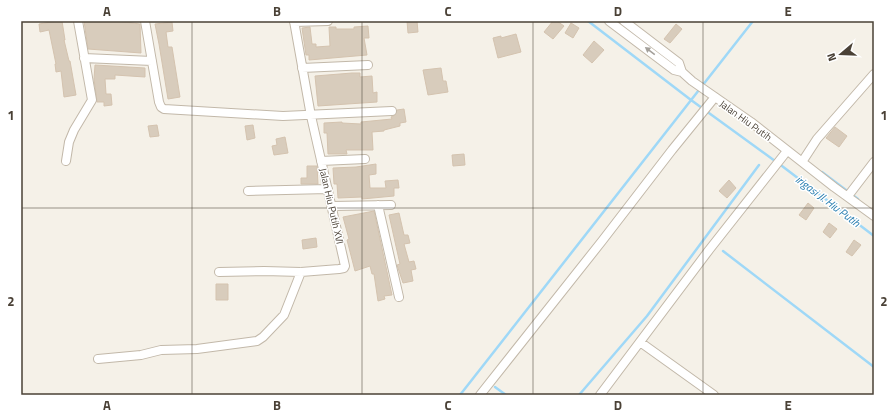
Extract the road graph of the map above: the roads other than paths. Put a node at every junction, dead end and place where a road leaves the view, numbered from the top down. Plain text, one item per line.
1 (78, 21) edge
2 (145, 21) edge
3 (294, 21) edge
4 (328, 21) edge
5 (609, 21) edge
6 (624, 21) edge
7 (84, 58) junction
8 (152, 61) junction
9 (368, 65) dead end
10 (302, 68) junction
11 (682, 72) junction
12 (874, 74) edge
13 (713, 96) junction
14 (392, 111) dead end
15 (311, 116) junction
16 (788, 151) junction
17 (366, 159) dead end
18 (321, 161) junction
19 (66, 162) dead end
20 (802, 162) junction
21 (874, 162) edge
22 (328, 189) junction
23 (248, 190) dead end
24 (848, 196) junction
25 (378, 205) junction
26 (391, 205) dead end
27 (332, 206) junction
28 (874, 216) edge
29 (219, 272) dead end
30 (301, 272) junction
31 (399, 297) dead end
32 (640, 342) junction
33 (98, 359) dead end
34 (480, 395) edge
35 (600, 395) edge
36 (714, 395) edge

1 - 7 street
2 - 8 street
3 - 4 street
3 - 10 street, Jalan Hiu Putih XVI
11 -> 5 street
6 - 11 street, Jalan Hiu Putih
7 - 8 street
7 - 19 street
8 - 15 street
9 - 10 street
10 - 15 street, Jalan Hiu Putih XVI
11 - 13 street, Jalan Hiu Putih
12 - 20 street
13 - 16 street, Jalan Hiu Putih
13 - 34 street
14 - 15 street
15 - 18 street, Jalan Hiu Putih XVI
16 - 20 street, Jalan Hiu Putih
16 - 32 street
17 - 18 street
18 - 22 street, Jalan Hiu Putih XVI
20 - 24 street, Jalan Hiu Putih
21 - 24 street
22 - 23 street
22 - 27 street, Jalan Hiu Putih XVI
24 - 28 street, Jalan Hiu Putih
25 - 26 street
25 - 27 street
25 - 31 street
27 - 30 street, Jalan Hiu Putih XVI
29 - 30 street, Jalan Hiu Putih XVI
30 - 33 street
32 - 35 street
32 - 36 street

